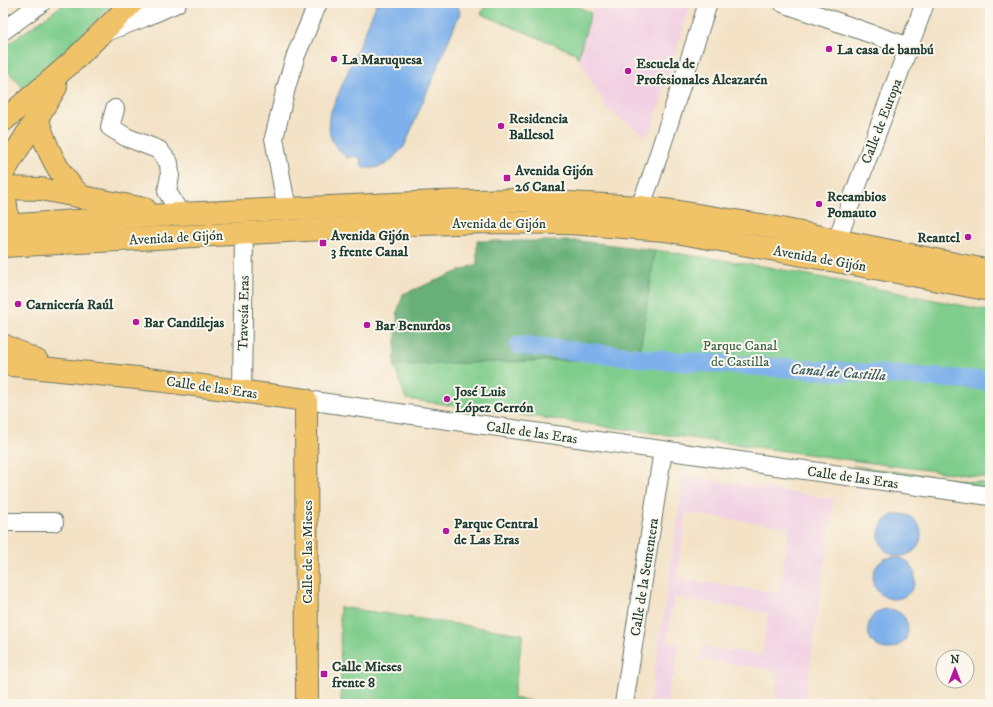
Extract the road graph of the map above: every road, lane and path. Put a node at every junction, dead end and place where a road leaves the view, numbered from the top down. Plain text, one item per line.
1 (41, 3) edge
2 (132, 3) edge
3 (177, 3) edge
4 (318, 3) edge
5 (708, 3) edge
6 (782, 3) edge
7 (926, 3) edge
8 (3, 31) edge
9 (102, 33) junction
10 (909, 47) junction
11 (72, 62) junction
12 (115, 109) dead end
13 (36, 117) junction
14 (3, 121) edge
15 (3, 173) edge
16 (3, 188) edge
17 (3, 193) edge
18 (83, 198) junction
19 (640, 207) junction
20 (291, 209) junction
21 (180, 214) junction
22 (620, 226) junction
23 (4, 234) edge
24 (244, 234) junction
25 (837, 240) junction
26 (990, 271) edge
27 (990, 290) edge
28 (3, 345) edge
29 (3, 364) edge
30 (66, 371) junction
31 (242, 392) junction
32 (306, 400) junction
33 (663, 450) junction
34 (990, 496) edge
35 (3, 522) edge
36 (54, 522) dead end
37 (307, 704) edge
38 (624, 704) edge

1 - 8 street
2 - 9 main road
3 - 9 street
4 - 20 street
5 - 19 street
6 - 10 street
7 - 10 street, Calle de Europa
9 - 11 main road
10 - 25 street, Calle de Europa
11 - 13 main road
11 - 14 main road
12 - 21 street, Avenida de Gijón
13 - 15 main road
13 - 18 main road
16 - 18 main road
17 - 23 main road
18 - 21 main road
19 - 20 main road, Avenida de Gijón
19 - 22 street
19 - 25 main road, Avenida de Gijón
20 - 21 main road, Avenida de Gijón
21 - 23 main road, Avenida de Gijón
22 - 24 main road, Avenida de Gijón
22 - 27 main road, Avenida de Gijón
23 - 24 main road, Avenida de Gijón
24 - 31 street, Travesía Eras
25 - 26 main road, Avenida de Gijón
28 - 30 main road
29 - 30 main road, Calle de las Eras
30 - 31 main road, Calle de las Eras
31 - 32 main road, Calle de las Eras
32 - 33 street, Calle de las Eras
32 - 37 main road, Calle de las Mieses
33 - 34 street, Calle de las Eras
33 - 38 street, Calle de la Sementera
35 - 36 street

